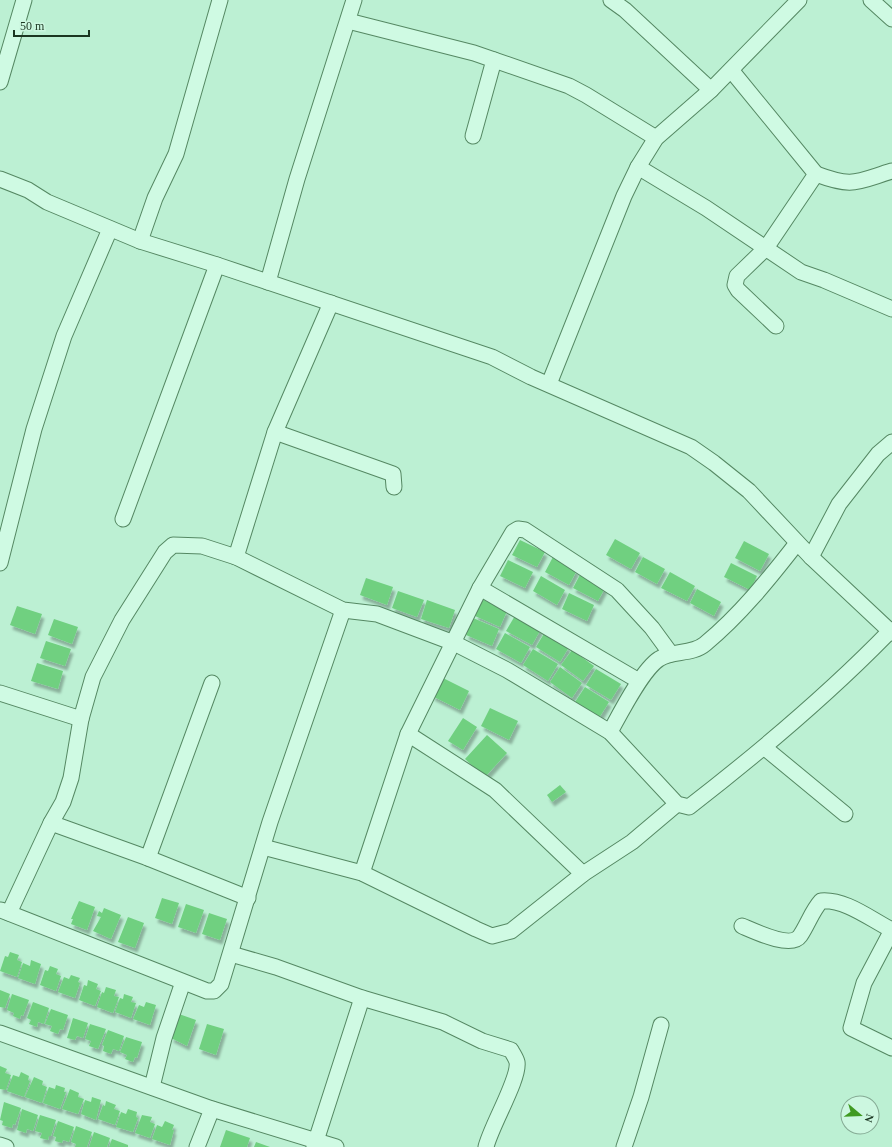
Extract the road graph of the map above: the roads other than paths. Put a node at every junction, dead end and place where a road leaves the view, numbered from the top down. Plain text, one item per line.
1 (24, 0) edge
2 (220, 0) edge
3 (354, 0) edge
4 (611, 0) edge
5 (799, 0) edge
6 (871, 0) edge
7 (892, 18) edge
8 (348, 21) junction
9 (494, 60) junction
10 (731, 70) junction
11 (0, 82) edge
12 (711, 90) junction
13 (474, 136) dead end
14 (656, 138) junction
15 (638, 167) junction
16 (892, 171) edge
17 (816, 174) junction
18 (0, 179) edge
19 (110, 229) junction
20 (140, 241) junction
21 (766, 248) junction
22 (217, 265) junction
23 (268, 282) junction
24 (332, 303) junction
25 (892, 309) edge
26 (776, 326) dead end
27 (549, 384) junction
28 (276, 432) junction
29 (892, 442) edge
30 (394, 487) dead end
31 (123, 519) dead end
32 (797, 543) junction
33 (236, 557) junction
34 (811, 557) junction
35 (0, 563) edge
36 (480, 588) junction
37 (343, 610) junction
38 (891, 632) edge
39 (454, 643) junction
40 (671, 654) junction
41 (639, 681) junction
42 (212, 683) dead end
43 (0, 693) edge
44 (81, 719) junction
45 (610, 732) junction
46 (408, 734) junction
47 (765, 748) junction
48 (677, 804) junction
49 (845, 814) dead end
50 (51, 823) junction
51 (263, 847) junction
52 (148, 858) junction
53 (362, 873) junction
54 (584, 874) junction
55 (248, 898) junction
56 (4, 912) edge
57 (742, 926) dead end
58 (892, 930) edge
59 (231, 954) junction
60 (183, 982) junction
61 (362, 998) junction
62 (661, 1025) dead end
63 (0, 1033) edge
64 (892, 1048) edge
65 (152, 1087) junction
66 (212, 1108) junction
67 (315, 1144) edge
68 (0, 1145) edge
69 (6, 1147) edge
70 (197, 1147) edge
71 (336, 1147) edge
72 (486, 1147) edge
73 (624, 1147) edge

1 - 11 street
2 - 20 street
3 - 8 street
4 - 12 street
5 - 10 street
6 - 7 street
8 - 9 street
8 - 23 street
9 - 13 street
9 - 14 street
10 - 12 street
10 - 17 street
12 - 14 street
14 - 15 street
15 - 21 street
15 - 27 street
16 - 17 street
17 - 21 street
18 - 19 street
19 - 20 street
19 - 35 street
20 - 22 street
21 - 25 street
21 - 26 street
22 - 23 street
22 - 31 street
23 - 24 street
24 - 27 street
24 - 28 street
27 - 32 street
28 - 30 street
28 - 33 street
29 - 34 street
32 - 34 street
32 - 40 street
33 - 37 street
33 - 44 street
34 - 38 street
36 - 39 street
36 - 40 street
36 - 41 street
37 - 39 street
37 - 51 street
38 - 47 street
39 - 45 street
39 - 46 street
40 - 41 street
41 - 45 street
42 - 52 street
43 - 44 street
44 - 50 street
45 - 48 street
46 - 53 street
46 - 54 street
47 - 48 street
47 - 49 street
48 - 54 street
50 - 52 street
50 - 56 street
51 - 53 street
51 - 55 street
52 - 55 street
53 - 54 street
55 - 59 street
56 - 60 street
57 - 58 street
58 - 64 street
59 - 60 street
59 - 61 street
60 - 65 street
61 - 67 street
61 - 72 street
62 - 73 street
63 - 65 street
65 - 66 street
66 - 67 street
66 - 70 street
67 - 71 street
68 - 69 street

